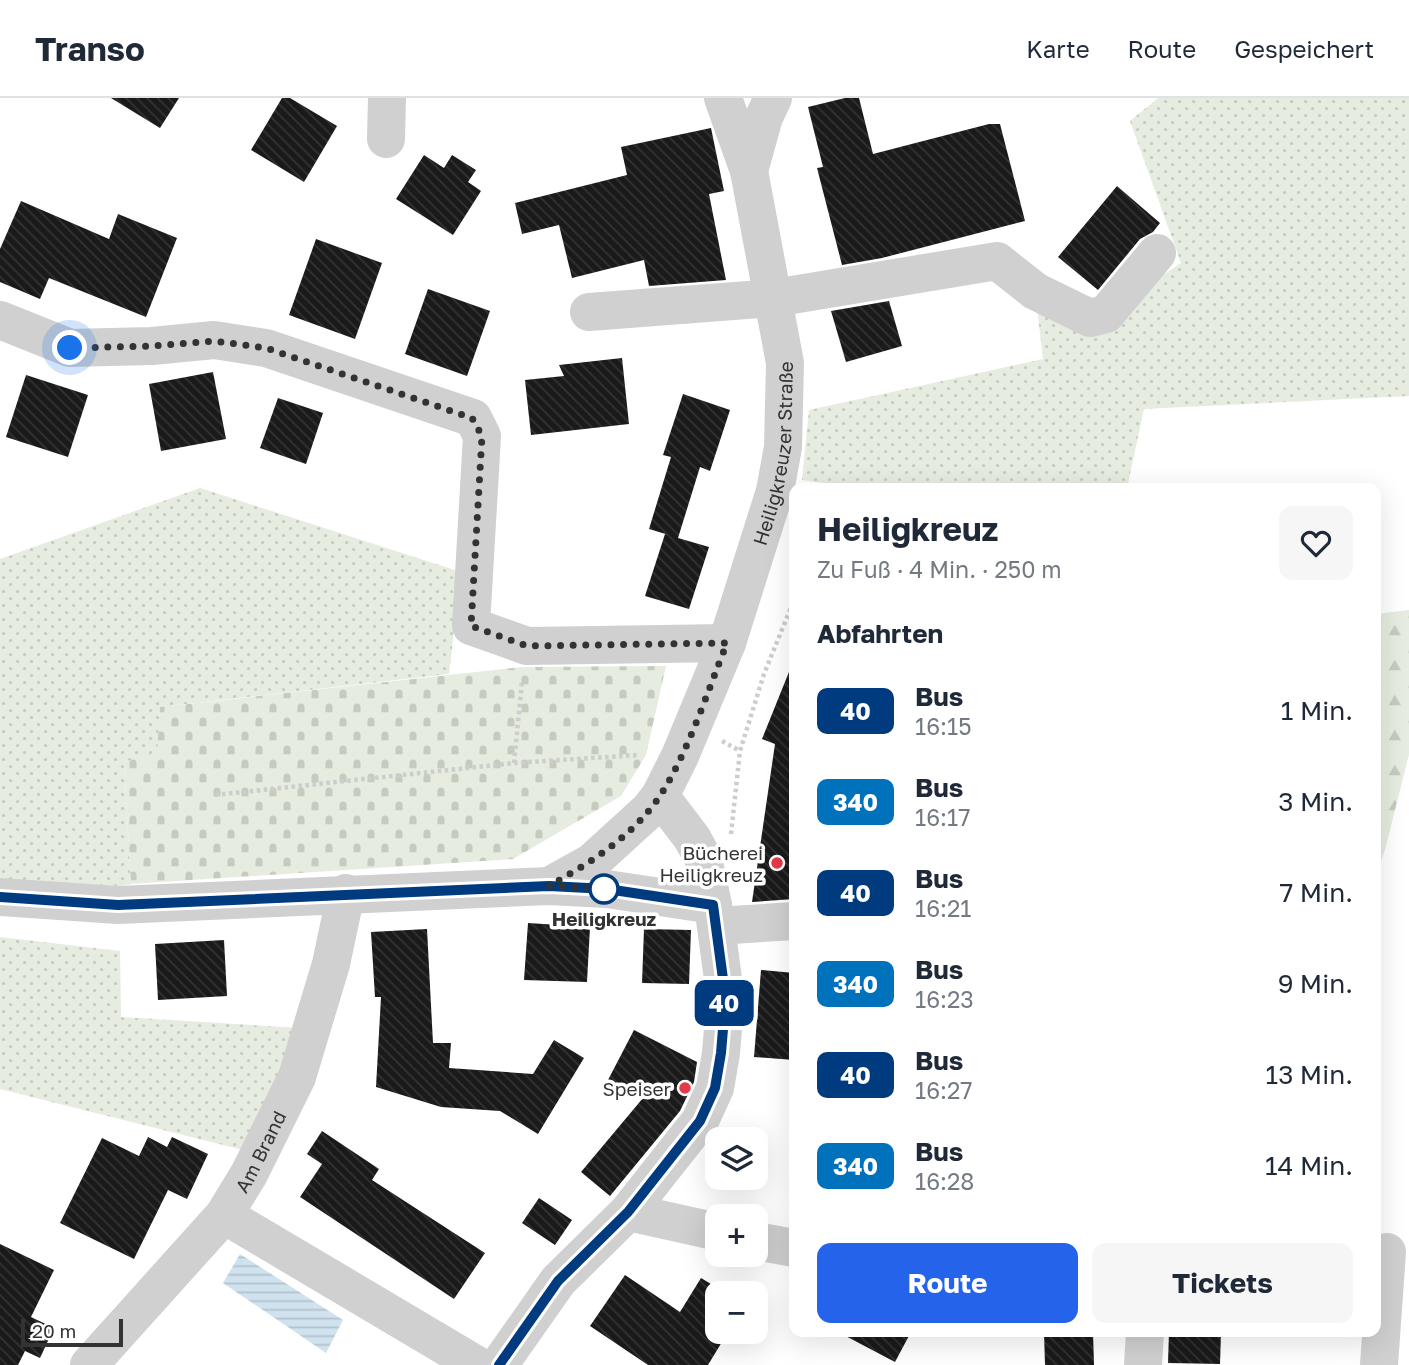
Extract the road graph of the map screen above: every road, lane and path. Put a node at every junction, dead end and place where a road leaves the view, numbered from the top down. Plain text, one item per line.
1 (387, 98) edge
2 (723, 98) edge
3 (773, 98) edge
4 (386, 139) dead end
5 (749, 172) junction
6 (1157, 253) dead end
7 (774, 298) junction
8 (589, 312) dead end
9 (0, 320) edge
10 (789, 612) edge
11 (727, 643) junction
12 (522, 675) dead end
13 (646, 755) dead end
14 (514, 763) junction
15 (215, 795) dead end
16 (660, 796) junction
17 (703, 858) junction
18 (549, 886) junction
19 (346, 893) junction
20 (0, 897) edge
21 (715, 915) junction
22 (789, 921) edge
23 (628, 1212) junction
24 (224, 1215) junction
25 (705, 1229) edge
26 (768, 1243) edge
27 (789, 1247) edge
28 (1390, 1251) edge
29 (1145, 1337) edge
30 (89, 1365) edge
31 (477, 1365) edge
32 (499, 1365) edge
33 (1143, 1365) edge
34 (1380, 1365) edge

1 - 4 street
2 - 5 street
3 - 5 street, Heiligkreuzer Straße
5 - 7 street, Heiligkreuzer Straße
6 - 7 street
7 - 8 street
7 - 11 street, Heiligkreuzer Straße
9 - 11 street
10 - 17 path
11 - 16 street, Heiligkreuzer Straße
12 - 14 path
13 - 14 path
14 - 15 path
16 - 17 street
16 - 18 street, Heiligkreuzer Straße
17 - 21 street
18 - 19 street, Heiligkreuzer Straße
18 - 21 street, Heiligkreuzer Straße
19 - 20 street, Heiligkreuzer Straße
19 - 24 street, Am Brand
21 - 22 street, Heiligkreuzer Straße
21 - 23 street
23 - 25 street
23 - 32 street
24 - 30 street, Am Brand
24 - 31 street
26 - 27 street
28 - 34 street
29 - 33 street

